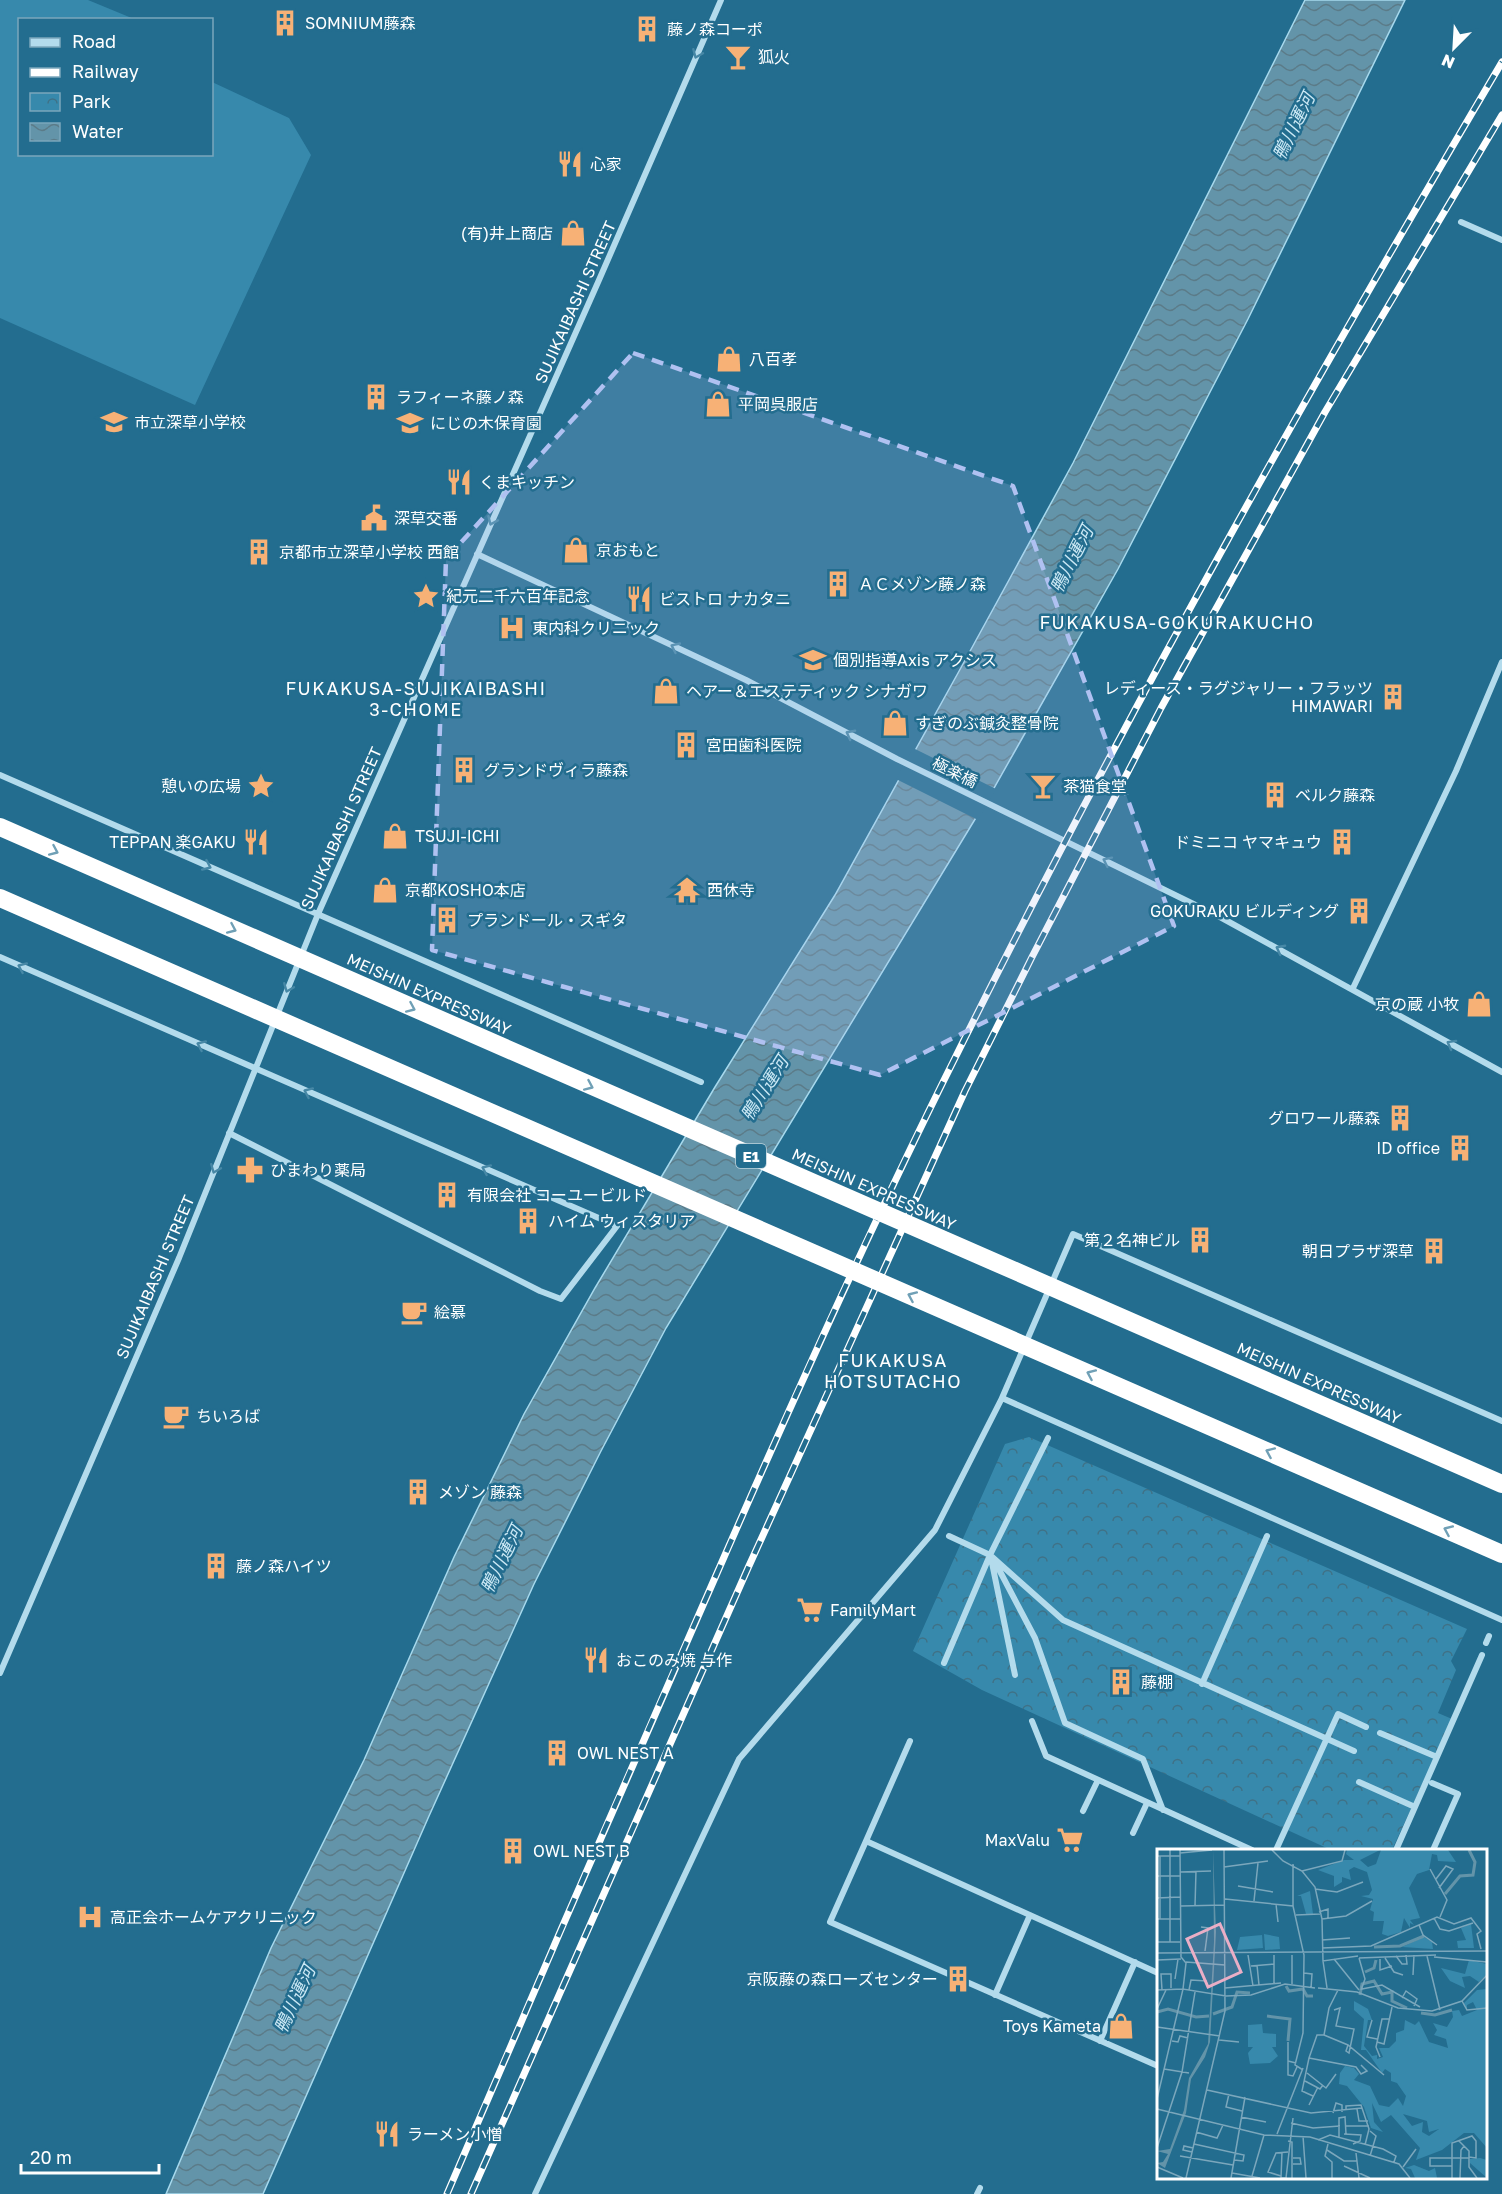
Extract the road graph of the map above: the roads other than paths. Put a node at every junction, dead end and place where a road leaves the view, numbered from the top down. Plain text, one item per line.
1 (721, 0) edge
2 (1461, 222) dead end
3 (1502, 240) edge
4 (477, 554) junction
5 (1502, 662) edge
6 (0, 775) edge
7 (0, 827) edge
8 (0, 898) edge
9 (318, 914) junction
10 (0, 957) edge
11 (1353, 988) junction
12 (255, 1068) junction
13 (1502, 1072) edge
14 (701, 1082) dead end
15 (229, 1133) junction
16 (1002, 1398) junction
17 (1502, 1421) edge
18 (1048, 1438) dead end
19 (1502, 1484) edge
20 (949, 1536) dead end
21 (1266, 1536) dead end
22 (1502, 1554) edge
23 (990, 1555) junction
24 (1502, 1620) edge
25 (1489, 1636) dead end
26 (1486, 1643) dead end
27 (1482, 1655) dead end
28 (944, 1663) dead end
29 (0, 1673) edge
30 (1015, 1675) dead end
31 (1202, 1684) junction
32 (1032, 1721) dead end
33 (1366, 1727) dead end
34 (1380, 1733) dead end
35 (1327, 1739) junction
36 (910, 1741) dead end
37 (1354, 1751) dead end
38 (1437, 1757) junction
39 (1098, 1780) junction
40 (1359, 1782) dead end
41 (1432, 1783) dead end
42 (1147, 1803) junction
43 (1415, 1807) junction
44 (1163, 1810) junction
45 (1083, 1811) dead end
46 (1133, 1833) dead end
47 (866, 1841) junction
48 (1248, 1849) edge
49 (1277, 1849) edge
50 (1397, 1849) edge
51 (1434, 1849) edge
52 (1030, 1915) junction
53 (1135, 1962) junction
54 (1157, 1972) edge
55 (994, 1995) junction
56 (1100, 2041) junction
57 (1157, 2066) edge
58 (535, 2194) edge

1 -> 4 street, SUJIKAIBASHI STREET
2 - 3 street
4 - 9 street, SUJIKAIBASHI STREET
11 -> 4 street, 極楽橋
5 - 11 street
6 -> 9 street
7 -> 19 highway, MEISHIN EXPRESSWAY / E1, bridge
22 -> 8 highway, bridge
9 -> 12 street, SUJIKAIBASHI STREET
9 - 14 street
12 -> 10 street
13 -> 11 street, 極楽橋
12 - 15 street, SUJIKAIBASHI STREET
15 -> 12 street
15 -> 29 street, SUJIKAIBASHI STREET
16 - 17 street
16 - 24 street
16 - 58 street
18 - 23 street
20 - 23 street
21 - 31 street
23 - 28 street
23 - 30 street
23 - 31 street
23 - 44 street
25 - 26 street
27 - 38 street
31 - 35 street
32 - 39 street
33 - 35 street
34 - 38 street
35 - 37 street
35 - 49 street
36 - 47 street
38 - 43 street
39 - 42 street
39 - 45 street
40 - 43 street
41 - 51 street
42 - 44 street
42 - 46 street
43 - 50 street
44 - 48 street
47 - 52 street
47 - 55 street
52 - 53 street
52 - 55 street
53 - 54 street
53 - 56 street
55 - 56 street
56 - 57 street

